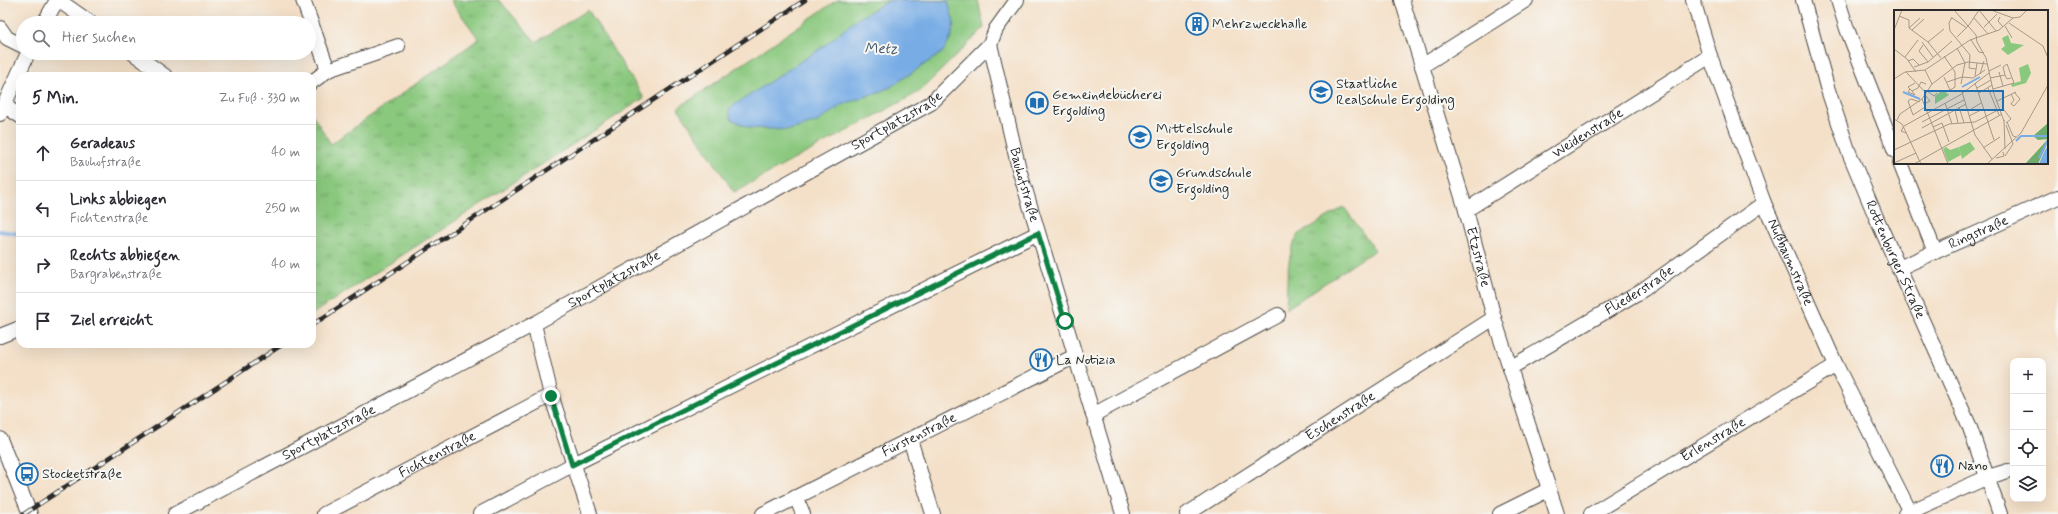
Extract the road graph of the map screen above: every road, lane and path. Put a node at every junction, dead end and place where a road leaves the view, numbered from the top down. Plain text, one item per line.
1 (58, 0) edge
2 (302, 0) edge
3 (1017, 0) edge
4 (1402, 0) edge
5 (1526, 0) edge
6 (1693, 0) edge
7 (1803, 0) edge
8 (1838, 0) edge
9 (48, 16) edge
10 (81, 16) edge
11 (308, 16) edge
12 (0, 28) edge
13 (316, 38) edge
14 (16, 42) edge
15 (990, 44) junction
16 (398, 46) dead end
17 (1710, 56) junction
18 (25, 60) edge
19 (143, 60) edge
20 (1422, 66) junction
21 (328, 70) junction
22 (19, 72) edge
23 (159, 72) edge
24 (16, 79) edge
25 (316, 79) edge
26 (2, 110) edge
27 (16, 115) edge
28 (1894, 148) edge
29 (1900, 164) edge
30 (2058, 197) edge
31 (1764, 203) junction
32 (1466, 210) junction
33 (1038, 233) junction
34 (1935, 252) junction
35 (1899, 268) junction
36 (1278, 315) dead end
37 (1494, 318) junction
38 (534, 324) junction
39 (16, 330) edge
40 (0, 336) edge
41 (1075, 356) junction
42 (1836, 365) junction
43 (1510, 368) junction
44 (551, 396) junction
45 (1093, 415) junction
46 (0, 439) edge
47 (910, 439) junction
48 (572, 465) junction
49 (2008, 471) dead end
50 (1988, 477) junction
51 (1548, 490) junction
52 (796, 497) junction
53 (29, 513) edge
54 (1908, 513) edge
55 (175, 514) edge
56 (324, 514) edge
57 (480, 514) edge
58 (590, 514) edge
59 (763, 514) edge
60 (803, 514) edge
61 (933, 514) edge
62 (1123, 514) edge
63 (1187, 514) edge
64 (1500, 514) edge
65 (1557, 514) edge
66 (1591, 514) edge
67 (2000, 514) edge

1 - 9 street
1 - 10 street
2 - 11 street
3 - 15 street, Sportplatzstraße
4 - 20 street, Etzstraße
5 - 20 street
6 - 17 street, Nußbaumstraße
7 - 35 street, Rottenburger Straße
8 - 28 street
12 - 14 street
13 - 21 street
15 - 33 street, Bauhofstraße
15 - 38 street, Sportplatzstraße
16 - 21 street
17 - 31 street, Nußbaumstraße
17 - 32 street, Weidenstraße
18 - 22 street
19 - 23 street
20 - 32 street, Etzstraße
21 - 25 street
24 - 26 street
26 - 27 street
29 - 34 street
30 - 34 street, Ringstraße
31 - 42 street, Nußbaumstraße
31 - 43 street, Fliederstraße
32 - 37 street, Etzstraße
33 - 41 street, Bauhofstraße
33 - 48 street
34 - 35 street, Ringstraße
35 - 50 street, Rottenburger Straße
36 - 45 street
37 - 43 street, Etzstraße
37 - 63 street, Eschenstraße
38 - 44 street
38 - 55 street, Sportplatzstraße
39 - 40 street
41 - 45 street, Bauhofstraße
41 - 47 street, Fürstenstraße
42 - 54 street, Nußbaumstraße
42 - 66 street, Erlenstraße
43 - 51 street, Etzstraße
44 - 48 street
44 - 56 street, Fichtenstraße
45 - 62 street, Bauhofstraße
46 - 53 street
47 - 52 street, Fürstenstraße
47 - 61 street
48 - 57 street
48 - 58 street
49 - 50 street
50 - 54 street
50 - 67 street, Rottenburger Straße
51 - 64 street
51 - 65 street, Etzstraße
52 - 59 street, Fürstenstraße
52 - 60 street

